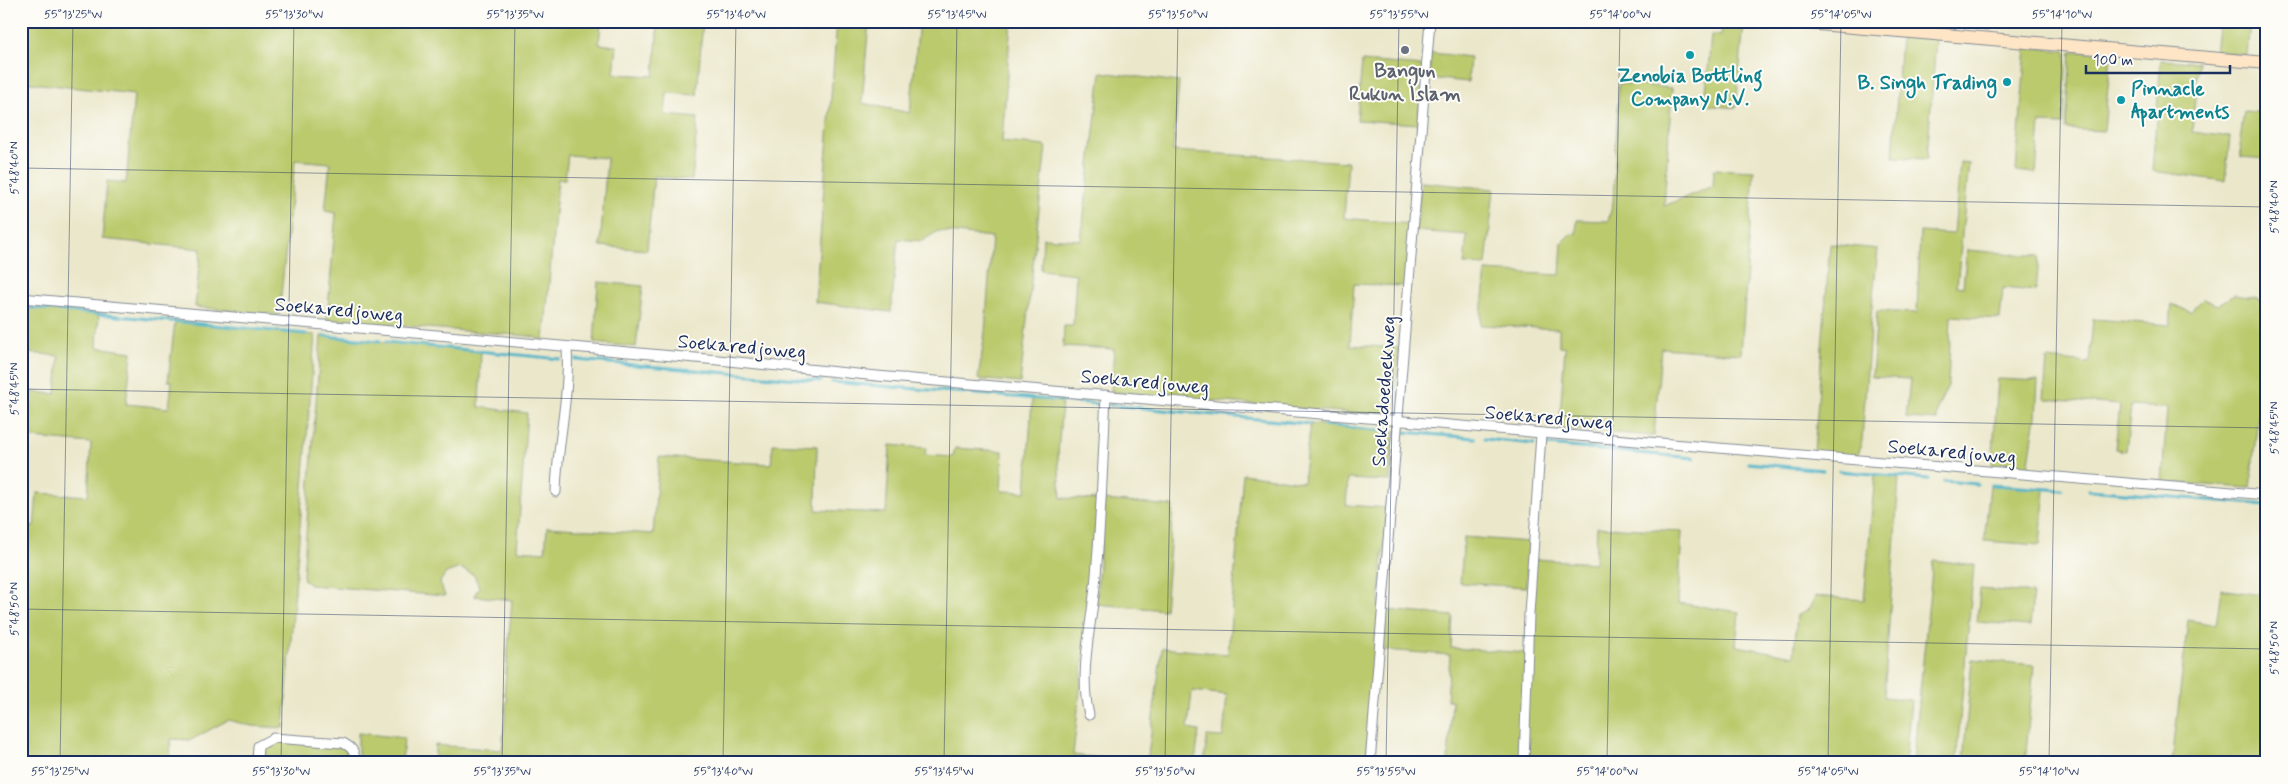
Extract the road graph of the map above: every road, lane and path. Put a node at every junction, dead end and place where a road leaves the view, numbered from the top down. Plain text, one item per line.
1 (1430, 21) edge
2 (1784, 21) edge
3 (2267, 63) edge
4 (21, 298) edge
5 (567, 348) junction
6 (1106, 395) junction
7 (1397, 421) junction
8 (1541, 434) junction
9 (556, 492) dead end
10 (2267, 496) edge
11 (1089, 715) dead end
12 (257, 763) edge
13 (355, 763) edge
14 (1370, 763) edge
15 (1524, 763) edge

1 - 7 street, Soekadoedoekweg
2 - 3 main road
4 - 5 street, Soekaredjoweg
5 - 6 street, Soekaredjoweg
5 - 9 street
6 - 7 street, Soekaredjoweg
6 - 11 street
7 - 8 street, Soekaredjoweg
7 - 14 street, Soekadoedoekweg
8 - 10 street, Soekaredjoweg
8 - 15 street
12 - 13 street

